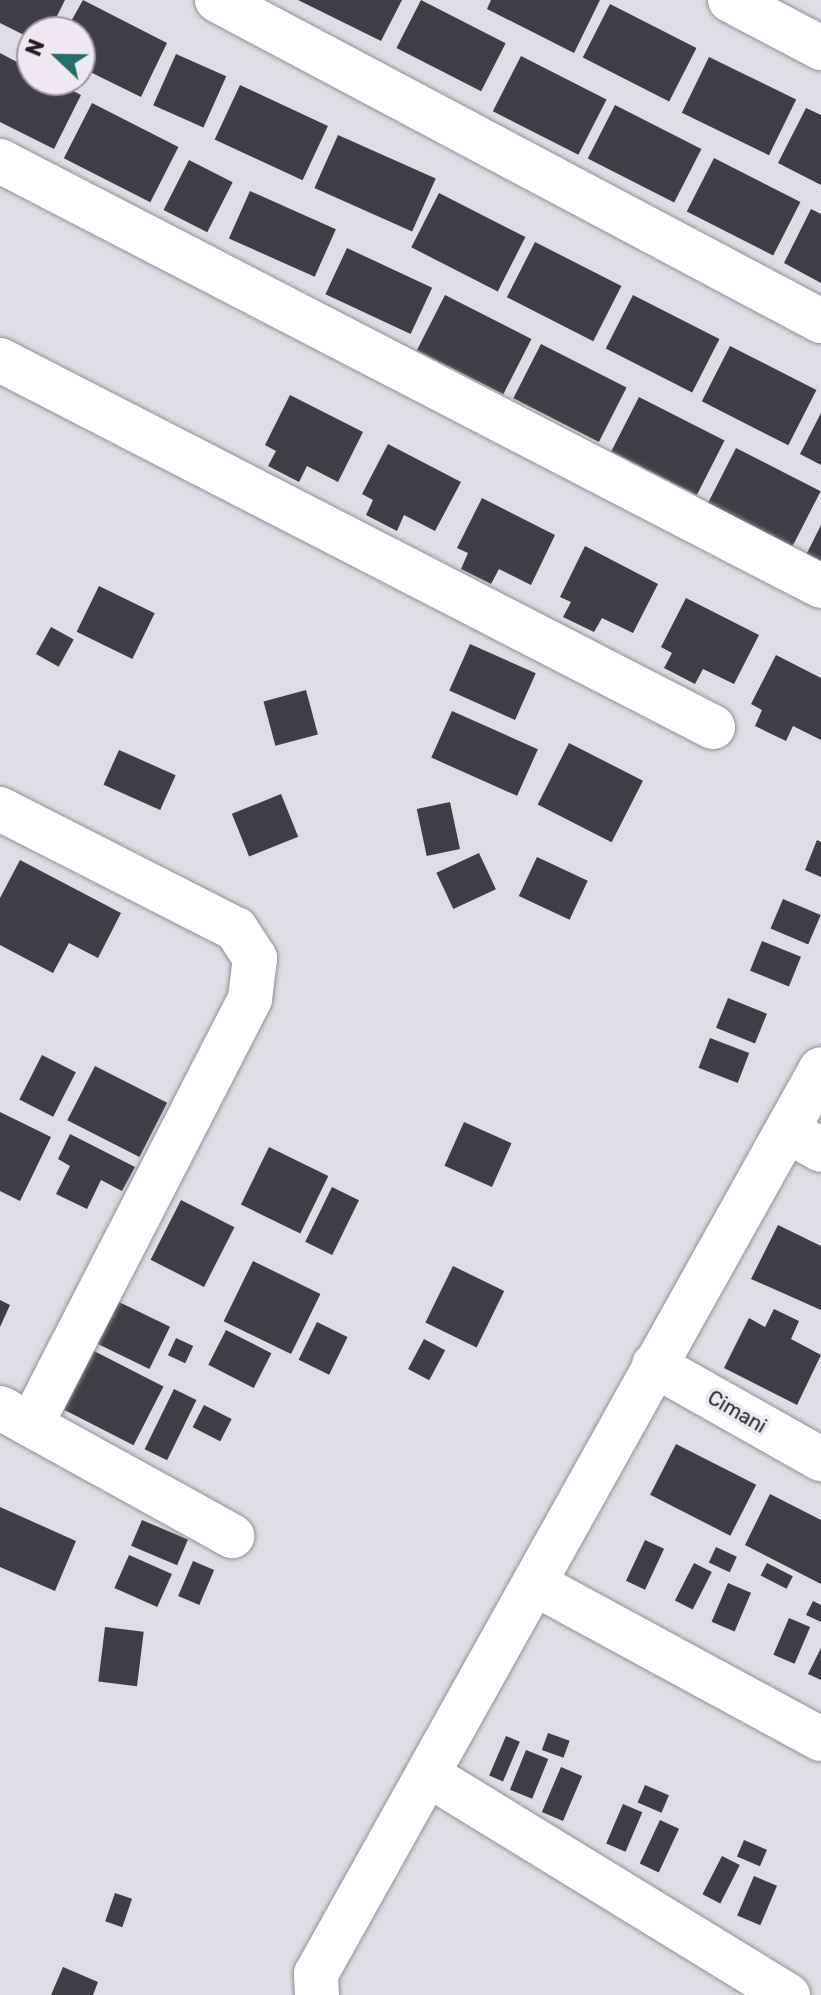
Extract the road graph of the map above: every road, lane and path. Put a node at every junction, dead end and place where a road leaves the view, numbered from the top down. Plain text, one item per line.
1 (217, 0) edge
2 (730, 0) edge
3 (821, 48) edge
4 (0, 161) edge
5 (821, 321) edge
6 (0, 360) edge
7 (821, 586) edge
8 (713, 727) dead end
9 (0, 809) edge
10 (821, 1069) edge
11 (804, 1140) edge
12 (654, 1365) junction
13 (16, 1416) edge
14 (821, 1459) edge
15 (232, 1536) dead end
16 (537, 1585) junction
17 (821, 1739) edge
18 (430, 1776) junction
19 (317, 1995) edge
20 (788, 1995) edge

1 - 5 street
2 - 3 street
4 - 7 street
6 - 8 street
9 - 13 street
10 - 11 street
11 - 12 street
12 - 14 street, Cimani
12 - 16 street
13 - 15 street
16 - 17 street
16 - 18 street
18 - 19 street
18 - 20 street

